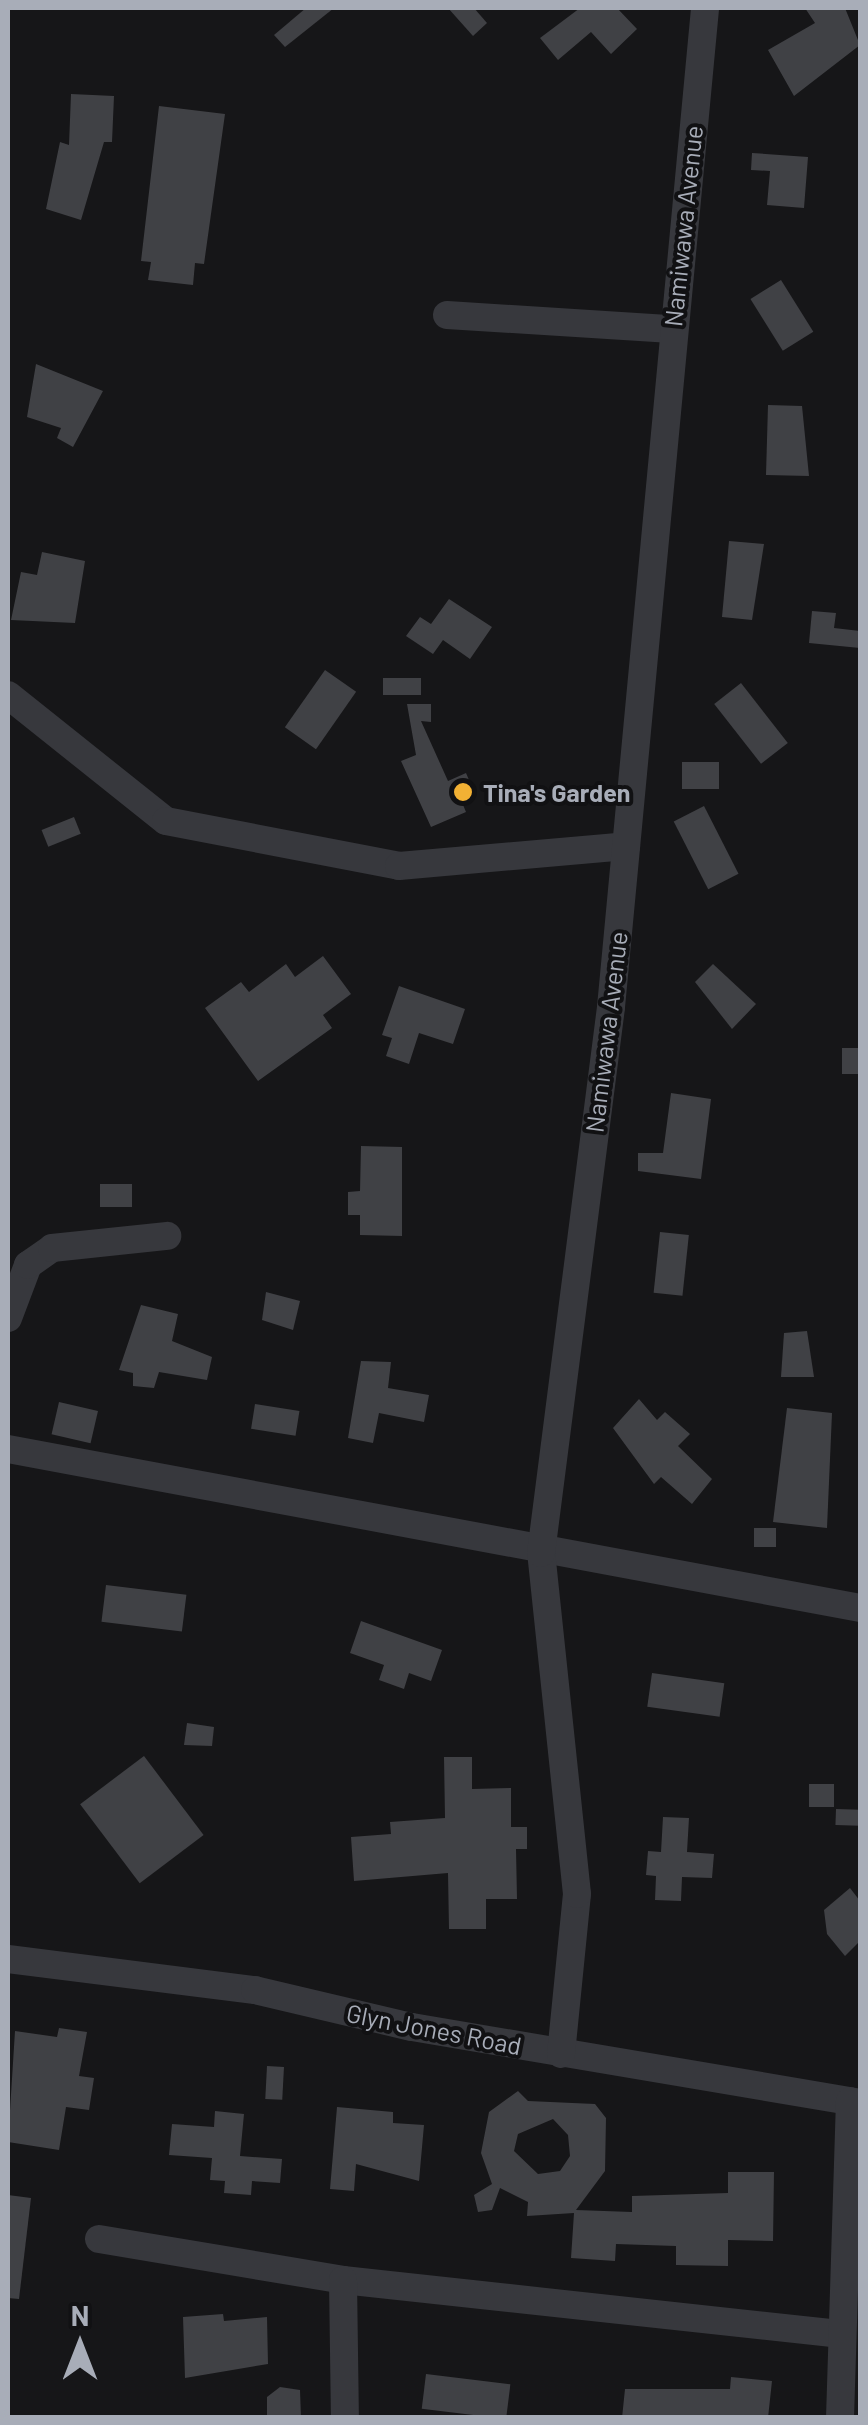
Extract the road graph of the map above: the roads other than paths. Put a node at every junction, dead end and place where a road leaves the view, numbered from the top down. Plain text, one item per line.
1 (705, 8) edge
2 (446, 315) dead end
3 (672, 329) junction
4 (8, 695) edge
5 (626, 846) junction
6 (167, 1236) dead end
7 (8, 1318) edge
8 (8, 1450) edge
9 (542, 1553) junction
10 (860, 1608) edge
11 (8, 1960) edge
12 (561, 2054) junction
13 (856, 2102) edge
14 (98, 2239) dead end
15 (343, 2280) junction
16 (838, 2334) junction
17 (344, 2418) edge
18 (840, 2418) edge

1 - 3 street, Namiwawa Avenue
2 - 3 street
3 - 5 street, Namiwawa Avenue
4 - 5 street
5 - 9 street, Namiwawa Avenue
6 - 7 street
8 - 9 street
9 - 10 street
9 - 12 street, Namiwawa Avenue
11 - 12 street, Glyn Jones Road
12 - 13 street, Glyn Jones Road
13 - 16 street
14 - 15 street
15 - 16 street
15 - 17 street
16 - 18 street

